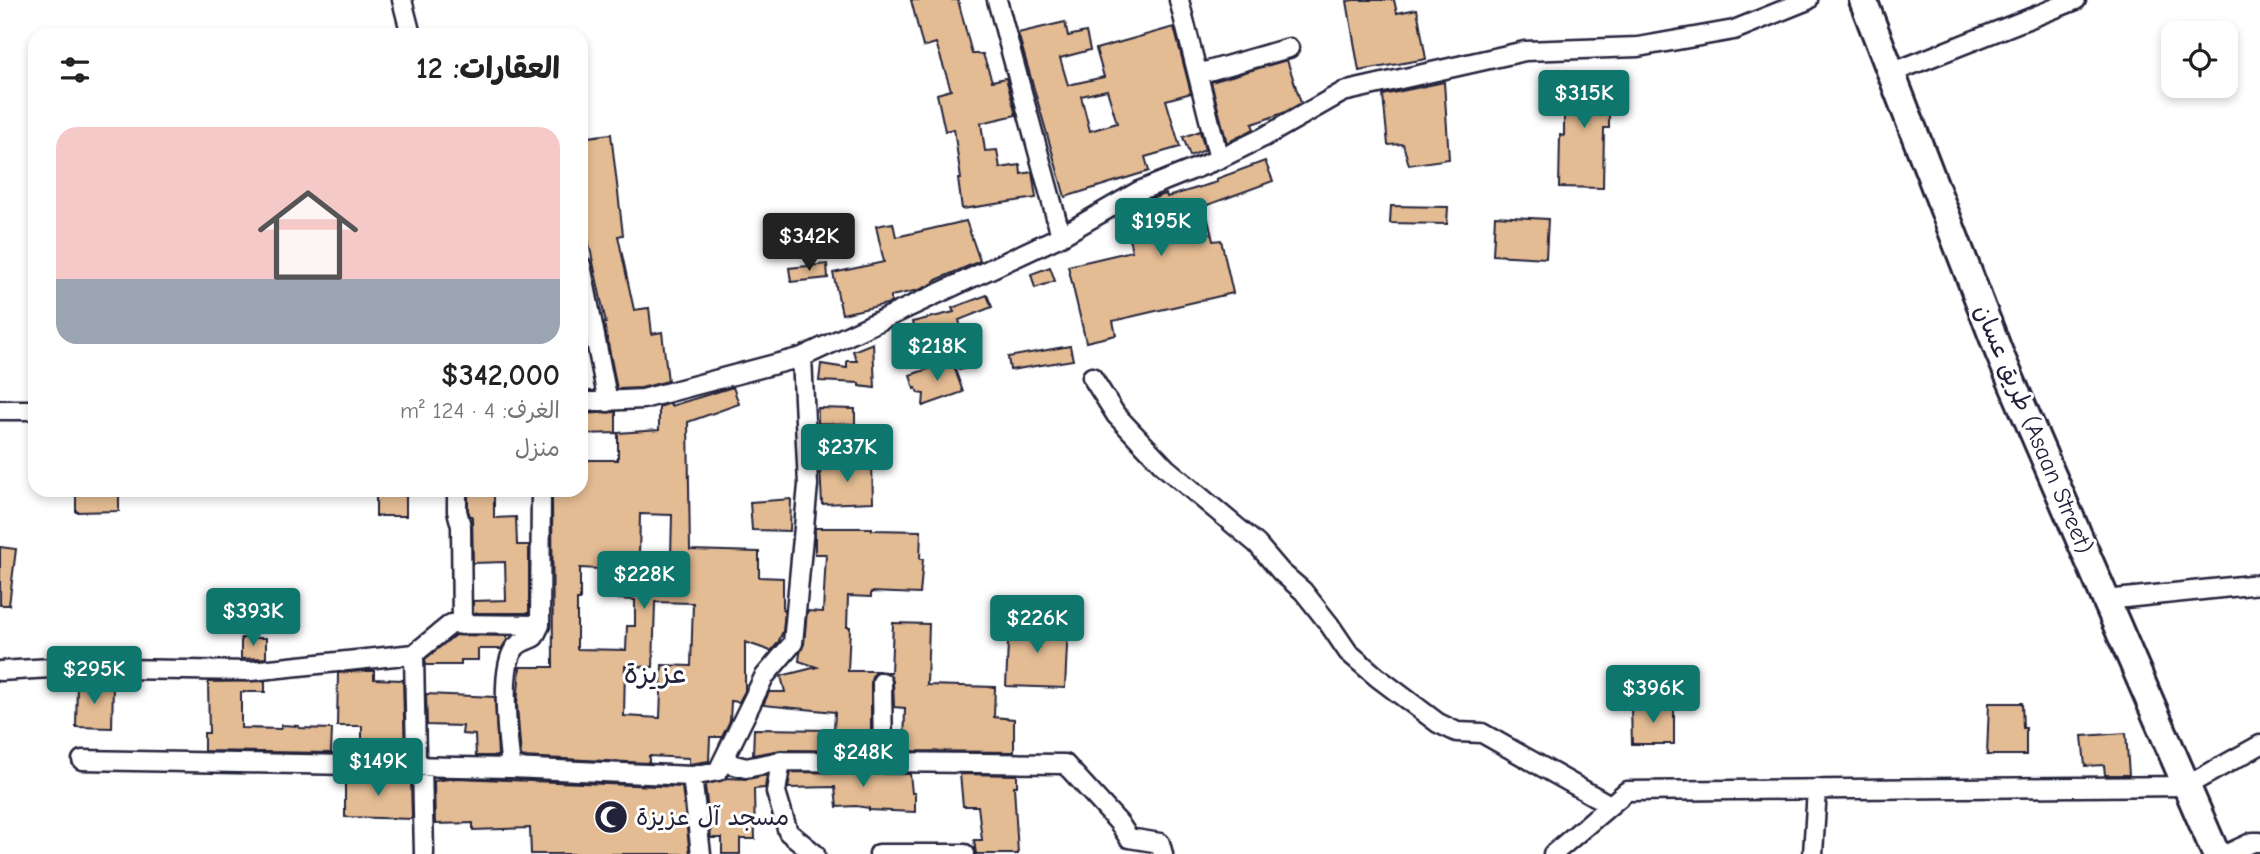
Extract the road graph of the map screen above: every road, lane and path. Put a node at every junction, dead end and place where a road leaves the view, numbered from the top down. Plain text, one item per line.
1 (402, 0) edge
2 (997, 0) edge
3 (1180, 0) edge
4 (1808, 0) edge
5 (1863, 0) edge
6 (2076, 0) edge
7 (409, 28) edge
8 (1290, 48) dead end
9 (1891, 73) junction
10 (1198, 74) junction
11 (1219, 159) junction
12 (1061, 236) junction
13 (588, 301) edge
14 (802, 357) junction
15 (1092, 377) dead end
16 (588, 402) edge
17 (608, 402) junction
18 (0, 410) edge
19 (28, 410) edge
20 (457, 497) edge
21 (541, 497) edge
22 (2260, 584) edge
23 (2106, 600) junction
24 (462, 625) junction
25 (540, 625) junction
26 (414, 654) junction
27 (0, 671) edge
28 (882, 682) dead end
29 (2260, 745) edge
30 (82, 760) dead end
31 (781, 761) junction
32 (723, 762) junction
33 (883, 762) junction
34 (422, 766) junction
35 (512, 768) junction
36 (692, 776) junction
37 (2186, 786) junction
38 (1817, 789) junction
39 (1609, 805) junction
40 (2260, 842) edge
41 (965, 853) edge
42 (424, 854) edge
43 (701, 854) edge
44 (815, 854) edge
45 (879, 854) edge
46 (1163, 854) edge
47 (1553, 854) edge
48 (1813, 854) edge
49 (2216, 854) edge
50 (2227, 854) edge

1 - 7 street
2 - 12 street
3 - 10 street
4 - 11 street
5 - 9 street, طريق عسان (Asaan Street)
6 - 9 street
8 - 10 street
9 - 23 street, طريق عسان (Asaan Street)
10 - 11 street
11 - 12 street
12 - 14 street
13 - 17 street
14 - 17 street
14 - 32 street
15 - 39 street
16 - 17 street
18 - 19 street
20 - 24 street
21 - 25 street
22 - 23 street
23 - 37 street, طريق عسان (Asaan Street)
24 - 25 street
24 - 26 street
25 - 35 street
26 - 27 street
26 - 34 street
28 - 33 street
29 - 37 street
30 - 34 street
31 - 32 street
31 - 33 street
31 - 44 street
32 - 36 street
33 - 46 street
34 - 35 street
34 - 42 street
35 - 36 street
36 - 43 street
37 - 38 street
37 - 49 street, طريق عسان (Asaan Street)
38 - 39 street
38 - 48 street
39 - 47 street
40 - 50 street
41 - 45 street

